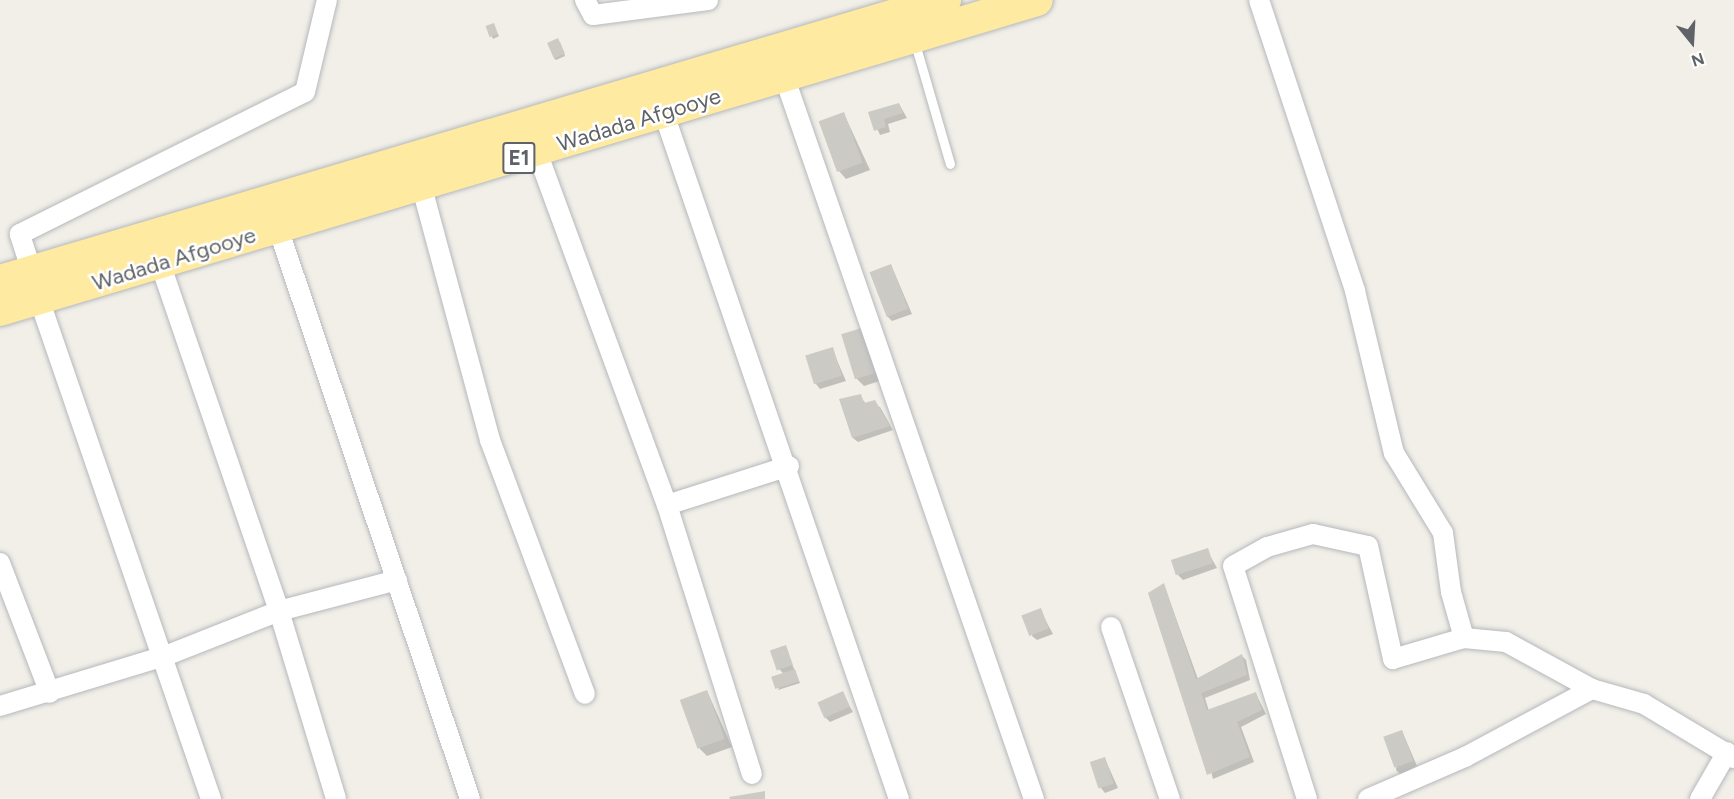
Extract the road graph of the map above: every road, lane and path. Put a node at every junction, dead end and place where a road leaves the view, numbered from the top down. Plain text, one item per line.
1 (327, 0) edge
2 (585, 0) edge
3 (708, 0) edge
4 (945, 0) edge
5 (1037, 0) edge
6 (1259, 0) edge
7 (914, 38) junction
8 (784, 76) junction
9 (663, 111) junction
10 (537, 152) junction
11 (950, 164) dead end
12 (422, 188) junction
13 (278, 228) junction
14 (160, 263) junction
15 (0, 281) edge
16 (35, 285) junction
17 (0, 310) edge
18 (789, 466) junction
19 (667, 505) junction
20 (0, 563) edge
21 (396, 580) junction
22 (279, 611) junction
23 (1111, 627) dead end
24 (1464, 638) junction
25 (165, 656) junction
26 (1592, 689) junction
27 (50, 693) junction
28 (585, 694) dead end
29 (0, 706) edge
30 (1730, 755) edge
31 (752, 774) dead end
32 (211, 799) edge
33 (336, 799) edge
34 (470, 799) edge
35 (898, 799) edge
36 (1034, 799) edge
37 (1170, 799) edge
38 (1307, 799) edge
39 (1368, 799) edge
40 (1700, 799) edge

1 - 16 street
2 - 3 street
4 - 16 highway, Wadada Afgooye / E1
5 - 7 highway, Wadada Afgooye / E1
6 - 24 street
7 - 8 highway, Wadada Afgooye / E1
7 - 11 lane
8 - 9 highway, Wadada Afgooye / E1
8 - 36 street
9 - 10 highway, Wadada Afgooye / E1
9 - 18 street
10 - 12 highway, Wadada Afgooye / E1
10 - 19 street
12 - 13 highway, Wadada Afgooye / E1
12 - 28 street
13 - 14 highway, Wadada Afgooye / E1
13 - 21 street
14 - 16 highway, Wadada Afgooye / E1
14 - 22 street
15 - 16 highway, Wadada Afgooye / E1
16 - 17 highway, Wadada Afgooye / E1
16 - 25 street
18 - 19 street
18 - 35 street
19 - 31 street
20 - 27 street
21 - 22 street
21 - 34 street
22 - 25 street
22 - 33 street
23 - 37 street
24 - 26 street
24 - 38 street
25 - 27 street
25 - 32 street
26 - 30 street
26 - 39 street
27 - 29 street
30 - 40 street

